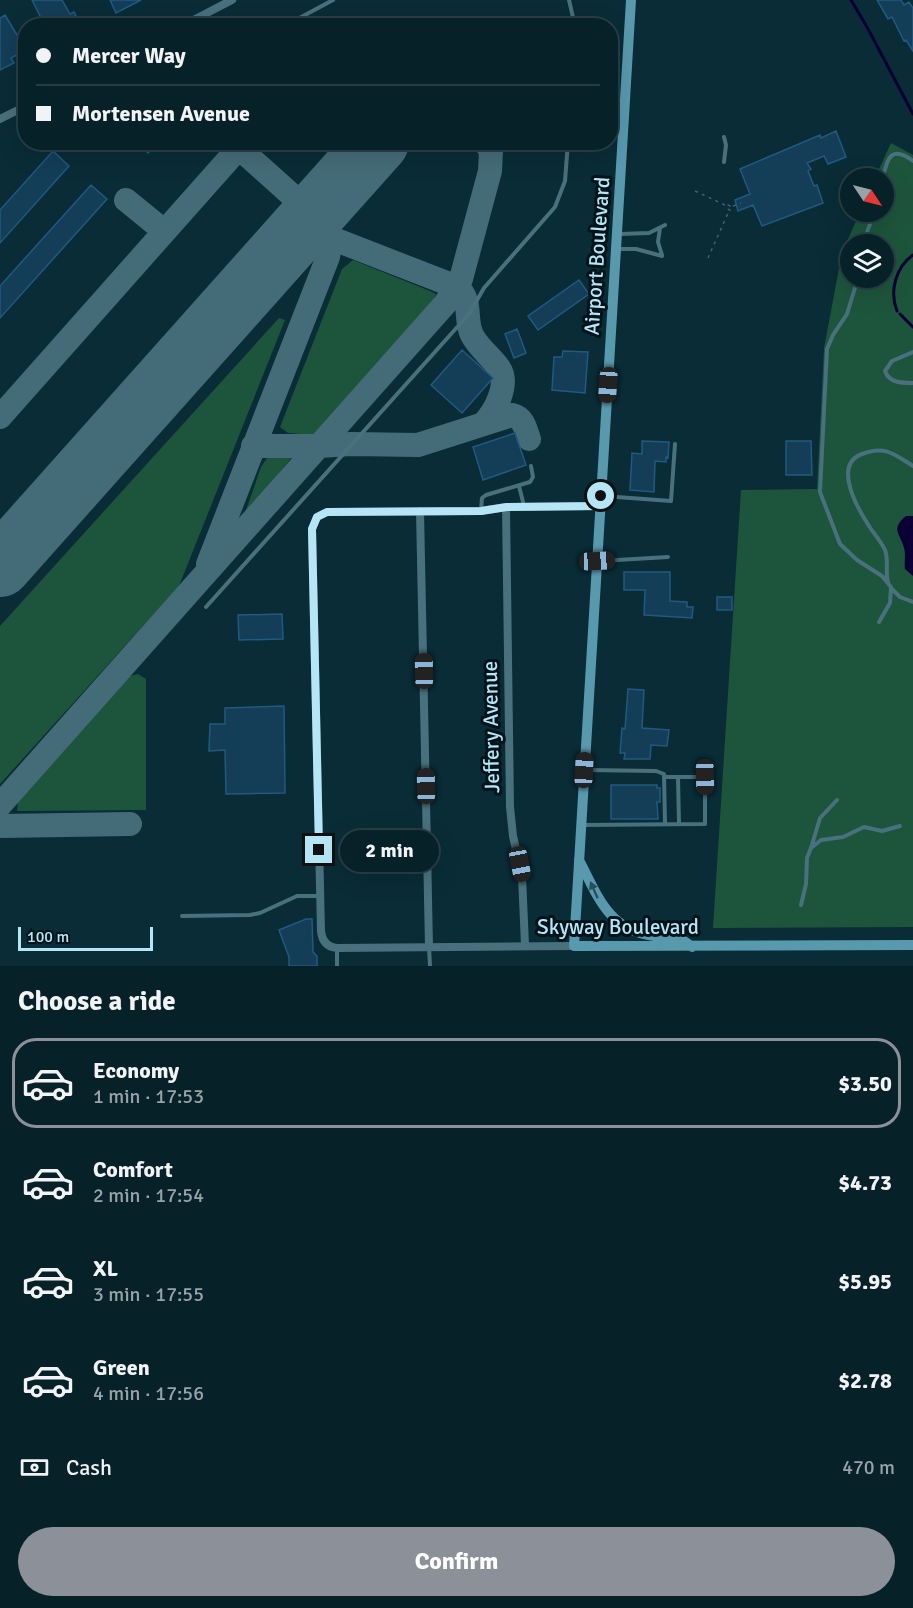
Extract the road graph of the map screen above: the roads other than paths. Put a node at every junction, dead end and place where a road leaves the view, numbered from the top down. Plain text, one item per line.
1 (232, 0) edge
2 (333, 0) edge
3 (569, 0) edge
4 (631, 0) edge
5 (197, 18) edge
6 (299, 18) edge
7 (573, 18) edge
8 (18, 110) edge
9 (0, 119) edge
10 (724, 137) dead end
11 (567, 150) edge
12 (913, 161) edge
13 (724, 162) dead end
14 (886, 168) edge
15 (664, 225) dead end
16 (660, 228) junction
17 (618, 234) junction
18 (617, 249) junction
19 (855, 288) edge
20 (913, 352) edge
21 (913, 383) edge
22 (675, 444) dead end
23 (531, 466) dead end
24 (913, 466) edge
25 (820, 472) junction
26 (829, 472) dead end
27 (519, 486) junction
28 (601, 501) junction
29 (507, 507) junction
30 (525, 507) junction
31 (420, 511) junction
32 (481, 511) junction
33 (668, 557) dead end
34 (597, 561) junction
35 (889, 585) junction
36 (913, 602) edge
37 (206, 607) dead end
38 (879, 622) dead end
39 (584, 770) junction
40 (664, 777) junction
41 (678, 777) junction
42 (837, 800) dead end
43 (665, 824) junction
44 (679, 824) junction
45 (581, 825) junction
46 (900, 826) dead end
47 (811, 848) junction
48 (578, 859) junction
49 (320, 896) junction
50 (801, 904) dead end
51 (182, 916) dead end
52 (525, 945) junction
53 (913, 945) edge
54 (429, 946) junction
55 (574, 946) junction
56 (692, 947) junction
57 (337, 948) junction
58 (337, 966) edge
59 (429, 966) edge

1 - 5 street
2 - 6 lane
3 - 7 lane
4 - 17 main road, Airport Boulevard
8 - 9 street
10 - 13 lane
11 - 37 lane
12 - 14 lane
15 - 16 lane
16 - 17 lane
16 - 18 lane
17 - 18 main road, Airport Boulevard
18 - 28 main road, Airport Boulevard
19 - 25 lane
20 - 21 lane
22 - 28 lane
23 - 27 lane
24 - 35 lane
25 - 26 lane
25 - 35 lane
27 - 30 lane
27 - 32 lane
28 - 30 street
28 - 34 main road, Airport Boulevard
29 - 30 street
29 - 32 street
29 - 52 street, Jeffery Avenue
31 - 32 street
31 - 49 street
31 - 54 street
33 - 34 lane
34 - 39 main road, Airport Boulevard
35 - 36 lane
35 - 38 lane
39 - 40 lane
39 - 45 main road, Airport Boulevard
40 - 41 lane
40 - 43 lane
41 - 44 lane
41 - 44 lane
42 - 47 lane
43 - 44 lane
43 - 45 lane
45 - 48 main road, Airport Boulevard
46 - 47 lane
47 - 50 lane
48 - 55 main road, Airport Boulevard
56 -> 48 main road
49 - 51 lane
49 - 57 street, Skyway Boulevard
52 - 54 street, Skyway Boulevard
52 - 55 street, Skyway Boulevard
53 - 56 main road, Skyway Boulevard
54 - 57 street, Skyway Boulevard
54 - 59 lane
55 - 56 main road, Skyway Boulevard
57 - 58 lane

